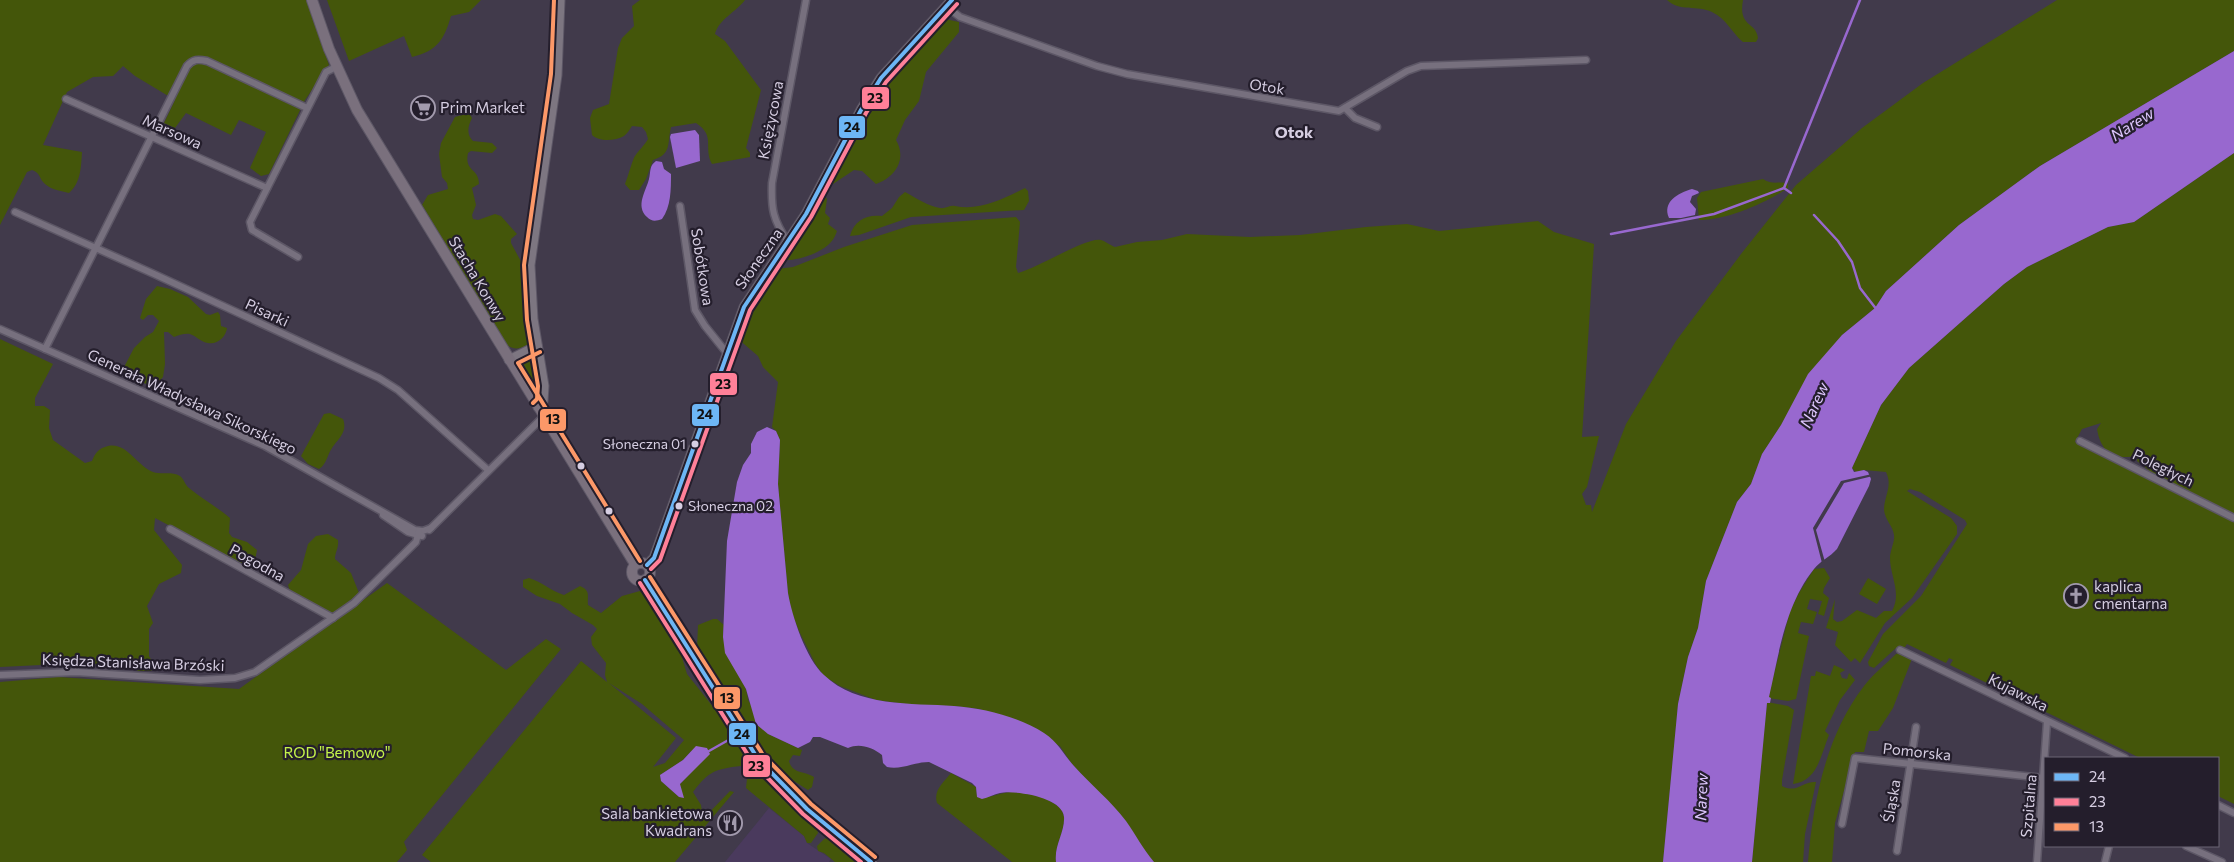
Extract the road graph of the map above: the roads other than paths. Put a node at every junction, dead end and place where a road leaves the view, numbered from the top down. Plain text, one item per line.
1 (312, 0) edge
2 (560, 0) edge
3 (806, 0) edge
4 (950, 4) edge
5 (1586, 60) dead end
6 (336, 67) junction
7 (66, 99) dead end
8 (307, 108) junction
9 (1345, 108) junction
10 (1377, 127) dead end
11 (150, 136) junction
12 (267, 188) junction
13 (680, 206) dead end
14 (15, 212) dead end
15 (788, 242) junction
16 (95, 248) junction
17 (298, 257) dead end
18 (0, 329) edge
19 (537, 346) junction
20 (45, 348) junction
21 (726, 352) junction
22 (510, 360) junction
23 (541, 412) junction
24 (2080, 441) dead end
25 (488, 470) junction
26 (2234, 518) edge
27 (170, 529) dead end
28 (421, 534) junction
29 (635, 564) junction
30 (647, 565) junction
31 (645, 580) junction
32 (333, 618) junction
33 (1900, 650) dead end
34 (0, 675) edge
35 (2047, 722) junction
36 (1916, 727) dead end
37 (2045, 757) edge
38 (2123, 757) edge
39 (1911, 764) junction
40 (2044, 778) joint
41 (2219, 806) edge
42 (2234, 813) edge
43 (1842, 824) dead end
44 (2109, 847) edge
45 (2188, 847) edge
46 (1896, 850) dead end
47 (871, 862) edge
48 (2037, 862) edge
49 (2105, 862) edge
50 (2222, 862) edge

1 - 6 main road, Stacha Konwy
2 - 19 street
3 - 15 street, Księżycowa
4 - 9 street, Otok
4 - 15 street, Słoneczna
5 - 9 street
6 - 8 street
6 - 22 main road, Stacha Konwy
7 - 11 street, Marsowa
8 - 11 street
8 - 12 street
9 - 10 street
11 - 12 street, Marsowa
11 - 16 street
12 - 17 street
13 - 21 street, Sobótkowa
14 - 16 street, Pisarki
15 - 21 street, Słoneczna
16 - 20 street
16 - 25 street, Pisarki
18 - 20 street, Generała Władysława Sikorskiego
19 - 22 street
19 - 23 street
20 - 28 street, Generała Władysława Sikorskiego
21 - 30 street, Słoneczna
22 - 23 main road, Stacha Konwy
23 - 25 street
23 - 29 main road, Stacha Konwy
24 - 26 street, Poległych
25 - 28 street
27 - 32 street, Pogodna
28 - 32 street, Księdza Stanisława Brzóski
29 - 30 main road
29 - 31 main road
30 - 31 main road
31 - 47 main road
32 - 34 street, Księdza Stanisława Brzóski
33 - 35 street, Kujawska
35 - 37 street, Szpitalna
35 - 38 street, Kujawska
36 - 39 street, Śląska
39 - 40 street, Pomorska
39 - 43 street, Pomorska
39 - 46 street, Śląska
40 - 48 street, Szpitalna
41 - 42 street
44 - 49 street
45 - 50 street

